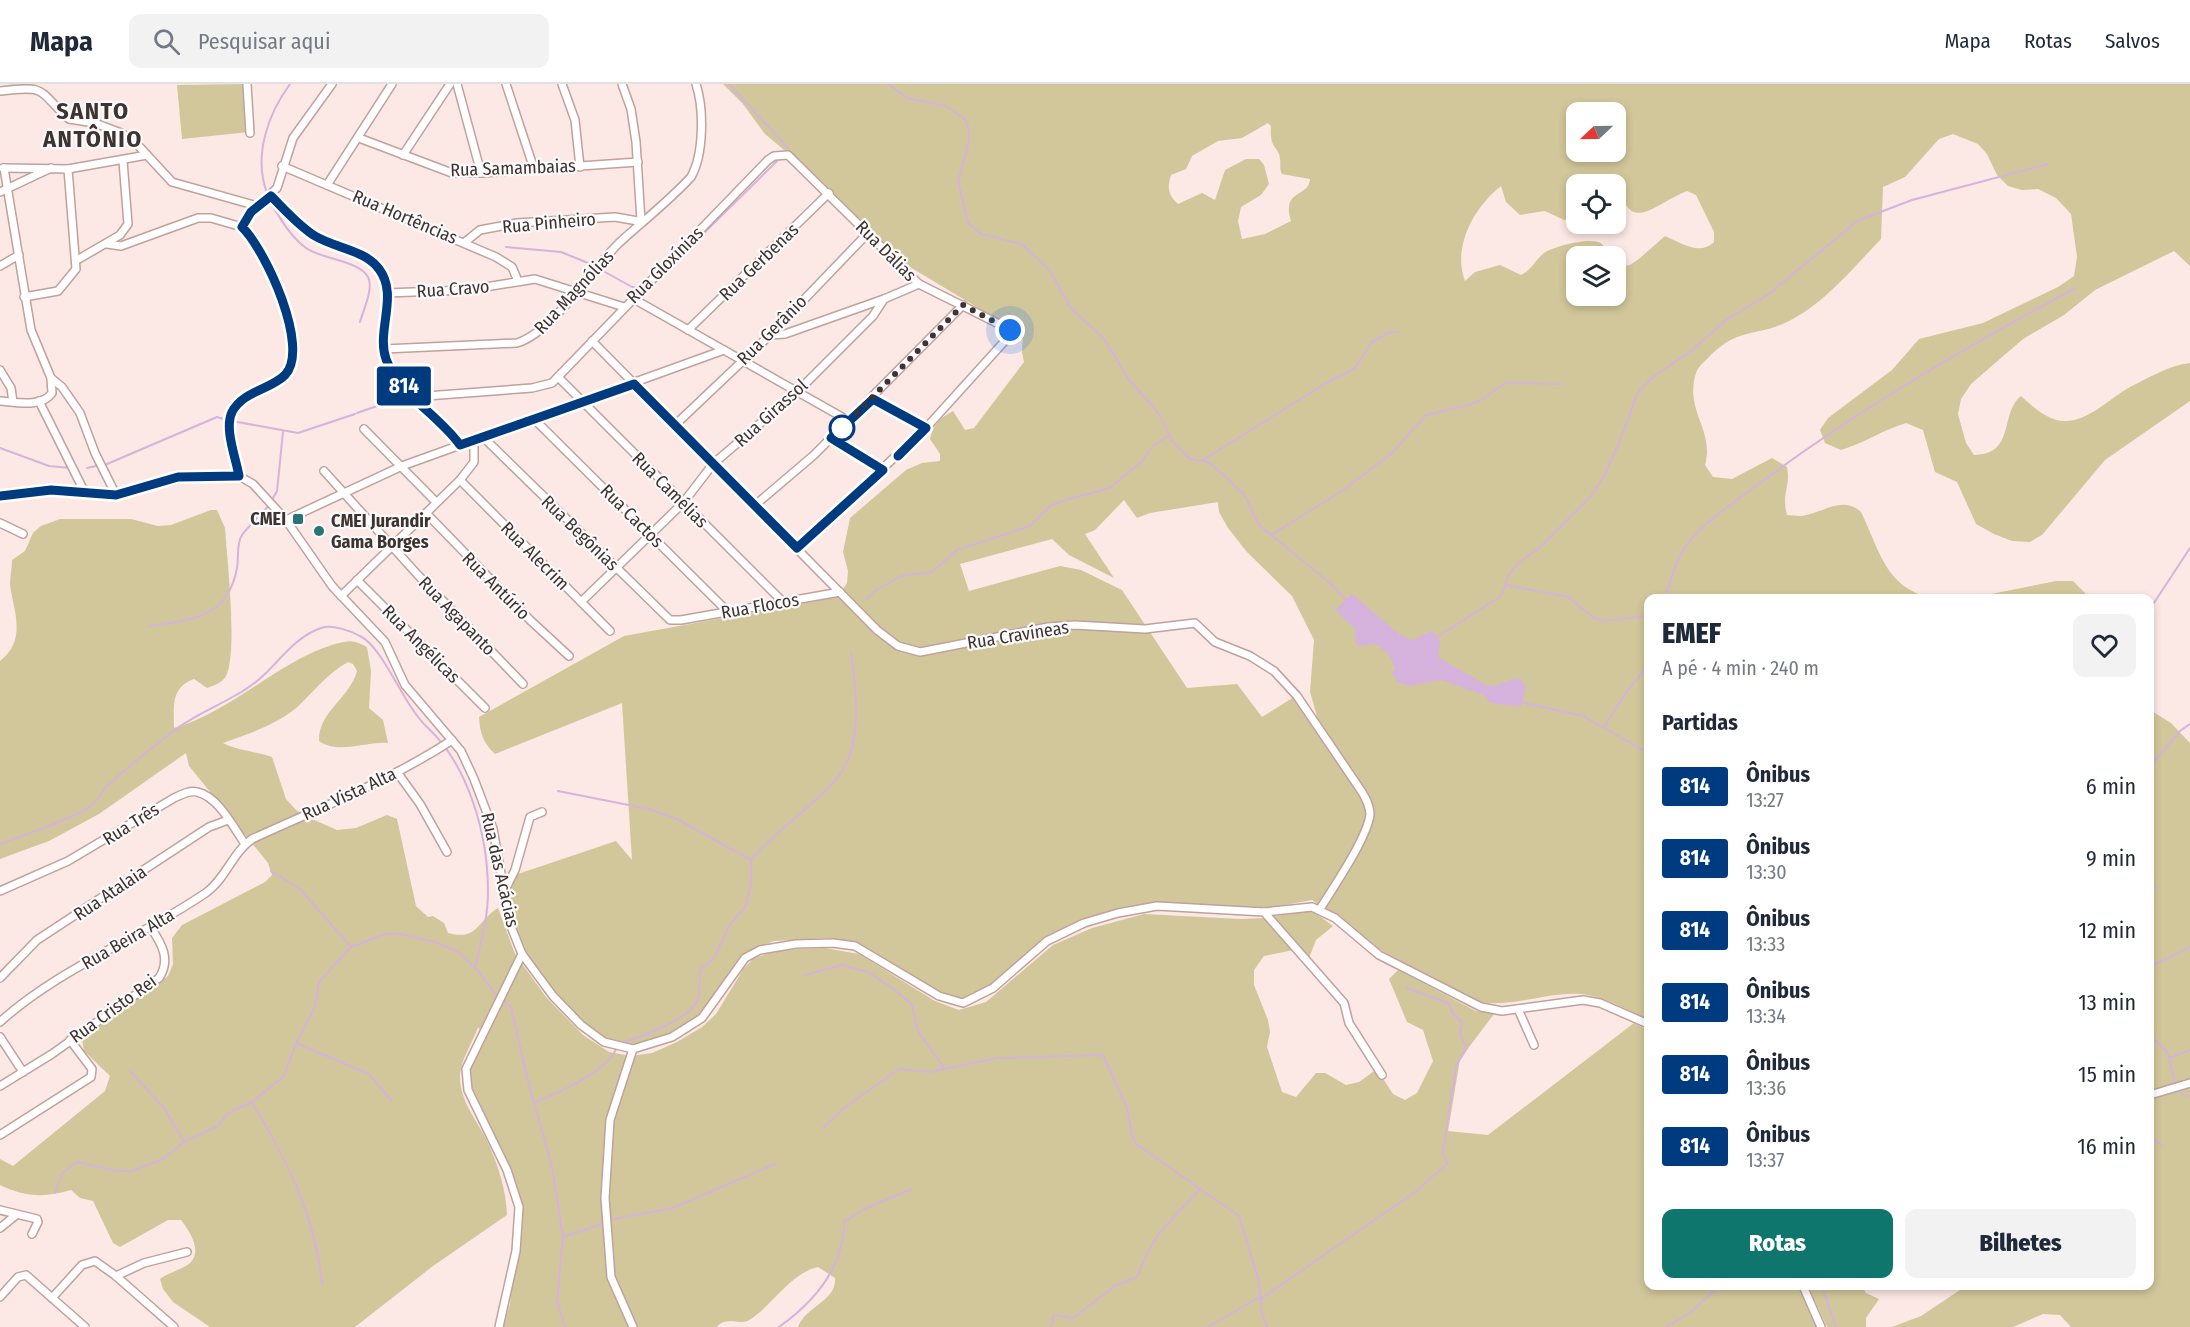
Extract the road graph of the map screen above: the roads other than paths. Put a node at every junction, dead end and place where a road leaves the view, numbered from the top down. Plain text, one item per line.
1 (247, 84) edge
2 (332, 84) edge
3 (392, 84) edge
4 (450, 84) edge
5 (457, 84) edge
6 (507, 84) edge
7 (562, 84) edge
8 (622, 84) edge
9 (696, 84) edge
10 (0, 91) edge
11 (250, 133) dead end
12 (359, 138) junction
13 (147, 155) junction
14 (403, 155) junction
15 (793, 158) joint
16 (123, 161) junction
17 (638, 162) junction
18 (282, 166) junction
19 (580, 167) junction
20 (2, 168) edge
21 (51, 168) junction
22 (68, 169) junction
23 (534, 169) junction
24 (482, 173) junction
25 (327, 185) junction
26 (8, 188) junction
27 (0, 192) edge
28 (829, 193) junction
29 (271, 196) junction
30 (257, 206) junction
31 (641, 222) junction
32 (242, 227) junction
33 (867, 234) junction
34 (465, 242) junction
35 (107, 244) junction
36 (19, 255) junction
37 (77, 260) junction
38 (0, 266) edge
39 (518, 281) junction
40 (919, 284) junction
41 (577, 290) junction
42 (387, 293) junction
43 (24, 297) junction
44 (632, 298) junction
45 (884, 299) junction
46 (963, 305) junction
47 (624, 307) junction
48 (688, 330) junction
49 (770, 335) junction
50 (592, 341) junction
51 (384, 349) junction
52 (724, 350) junction
53 (743, 359) junction
54 (0, 370) edge
55 (558, 377) junction
56 (51, 378) junction
57 (634, 384) junction
58 (798, 391) junction
59 (413, 397) junction
60 (873, 399) junction
61 (0, 401) edge
62 (39, 401) junction
63 (13, 402) junction
64 (584, 403) junction
65 (535, 420) junction
66 (849, 421) junction
67 (675, 425) junction
68 (926, 428) junction
69 (364, 429) dead end
70 (483, 437) junction
71 (831, 438) junction
72 (474, 441) junction
73 (460, 445) junction
74 (713, 464) junction
75 (402, 466) junction
76 (883, 470) junction
77 (324, 471) dead end
78 (239, 476) junction
79 (460, 480) junction
80 (345, 492) junction
81 (85, 493) junction
82 (116, 495) junction
83 (0, 496) edge
84 (436, 502) junction
85 (682, 503) junction
86 (754, 506) junction
87 (426, 513) junction
88 (286, 520) junction
89 (0, 523) edge
90 (23, 534) dead end
91 (650, 534) junction
92 (393, 547) junction
93 (797, 548) junction
94 (615, 568) junction
95 (357, 580) junction
96 (840, 592) junction
97 (341, 596) junction
98 (581, 602) junction
99 (783, 602) junction
100 (728, 612) junction
101 (681, 620) joint
102 (610, 631) dead end
103 (569, 656) dead end
104 (523, 684) dead end
105 (485, 708) dead end
106 (452, 740) junction
107 (397, 772) junction
108 (542, 812) dead end
109 (228, 820) junction
110 (245, 844) junction
111 (447, 852) dead end
112 (0, 891) edge
113 (503, 894) junction
114 (1320, 909) junction
115 (1264, 912) junction
116 (151, 928) junction
117 (522, 954) junction
118 (0, 978) edge
119 (1518, 1009) junction
120 (1644, 1021) edge
121 (0, 1022) edge
122 (0, 1037) edge
123 (70, 1040) junction
124 (1534, 1045) dead end
125 (633, 1050) junction
126 (23, 1072) junction
127 (1382, 1075) dead end
128 (2190, 1083) edge
129 (0, 1086) edge
130 (2154, 1094) edge
131 (0, 1135) edge
132 (0, 1210) edge
133 (16, 1215) junction
134 (0, 1228) edge
135 (32, 1234) dead end
136 (187, 1252) dead end
137 (116, 1276) junction
138 (1805, 1290) edge
139 (0, 1297) edge
140 (52, 1298) junction
141 (85, 1327) edge
142 (174, 1327) edge
143 (499, 1327) edge
144 (633, 1327) edge
145 (1821, 1327) edge

1 - 11 street
2 - 18 street
3 - 12 street
4 - 14 street
5 - 24 street
6 - 23 street
7 - 19 street
8 - 17 street
9 - 31 street, Rua Magnólias
10 - 13 street
12 - 14 street, Rua Samambaias
12 - 25 street
13 - 16 street
13 - 30 street
14 - 24 street, Rua Samambaias
15 - 28 street, Rua Dálias
15 - 44 street, Rua Gloxínias
16 - 22 street
16 - 35 street
17 - 19 street, Rua Samambaias
17 - 31 street
18 - 25 street, Rua Hortências
18 - 29 street
19 - 23 street, Rua Samambaias
20 - 21 street
20 - 26 street
21 - 22 street
21 - 26 street
22 - 37 street
23 - 24 street, Rua Samambaias
25 - 34 street, Rua Hortências
26 - 27 street
26 - 36 street
28 - 33 street, Rua Dálias
28 - 48 street, Rua Gerbenas
29 - 30 street
29 - 42 street
30 - 32 street
31 - 34 street, Rua Pinheiro
31 - 41 street, Rua Magnólias
32 - 35 street
32 - 78 street
33 - 40 street, Rua Dálias
33 - 49 street, Rua Gerânio
34 - 39 street, Rua Hortências
35 - 37 street
36 - 38 street
36 - 43 street
37 - 43 street
39 - 41 street, Rua Cravo
39 - 42 street, Rua Cravo
40 - 45 street
40 - 46 street, Rua Dálias
41 - 47 street, Rua Cravo
41 - 51 street, Rua Magnólias
42 - 51 street
43 - 56 street
44 - 47 street, Rua Gloxínias
44 - 48 street
45 - 49 street
45 - 58 street, Rua Girassol
46 - 60 street
46 - 68 street, Rua Dálias
47 - 50 street, Rua Gloxínias
48 - 52 street
49 - 53 street, Rua Gerânio
50 - 55 street, Rua Gloxínias
50 - 57 street, Rua Cravíneas
51 - 59 street
52 - 53 street
52 - 57 street
53 - 58 street
53 - 67 street, Rua Gerânio
54 - 63 street
55 - 59 street, Rua Gloxínias
55 - 64 street, Rua Camélias
56 - 62 street
56 - 82 street
57 - 64 street
57 - 67 street, Rua Cravíneas
58 - 66 street
58 - 74 street, Rua Girassol
59 - 73 street
60 - 66 street
60 - 68 street
61 - 63 street
62 - 63 street
62 - 81 street
64 - 65 street
64 - 85 street, Rua Camélias
65 - 70 street
65 - 91 street, Rua Cactos
66 - 71 street
67 - 74 street, Rua Cravíneas
68 - 76 street
69 - 75 street
70 - 72 street
70 - 94 street, Rua Begônias
71 - 76 street
71 - 86 street
72 - 73 street
72 - 79 street
73 - 75 street
74 - 85 street, Rua Girassol
74 - 86 street, Rua Cravíneas
75 - 80 street
75 - 84 street
76 - 93 street
77 - 80 street, Rua Agapanto
78 - 82 street
78 - 88 street, Rua das Acácias
79 - 84 street
79 - 98 street, Rua Alecrim
80 - 88 street
80 - 92 street, Rua Agapanto
81 - 82 street
81 - 83 street
84 - 87 street
85 - 91 street, Rua Girassol
85 - 99 street, Rua Camélias
86 - 93 street, Rua Cravíneas
87 - 92 street
87 - 103 street, Rua Antúrio
88 - 97 street, Rua das Acácias
89 - 90 street
91 - 94 street, Rua Girassol
91 - 100 street, Rua Cactos
92 - 95 street
92 - 104 street, Rua Agapanto
93 - 96 street, Rua Cravíneas
94 - 98 street, Rua Girassol
94 - 101 street, Rua Begônias
95 - 97 street
95 - 105 street, Rua Angélicas
96 - 99 street, Rua Flocos
96 - 114 street, Rua Cravíneas
97 - 106 street, Rua das Acácias
98 - 102 street, Rua Alecrim
99 - 100 street, Rua Flocos
100 - 101 street, Rua Flocos
106 - 107 street, Rua Vista Alta
106 - 113 street, Rua das Acácias
107 - 110 street, Rua Vista Alta
107 - 111 street
108 - 113 street
109 - 110 street, Rua Três
109 - 112 street, Rua Três
109 - 118 street, Rua Atalaia
110 - 116 street, Rua Beira Alta
113 - 117 street, Rua das Acácias
114 - 115 street
114 - 119 street
115 - 125 street
115 - 127 street
116 - 121 street, Rua Beira Alta
116 - 123 street, Rua Cristo Rei
117 - 125 street, Rua das Acácias
117 - 143 street
119 - 120 street
119 - 124 street
122 - 126 street
123 - 126 street, Rua Cristo Rei
123 - 131 street
125 - 144 street
126 - 129 street, Rua Cristo Rei
128 - 130 street
132 - 133 street
133 - 134 street
133 - 135 street
136 - 137 street
137 - 140 street
137 - 142 street
138 - 145 street
139 - 140 street
140 - 141 street

